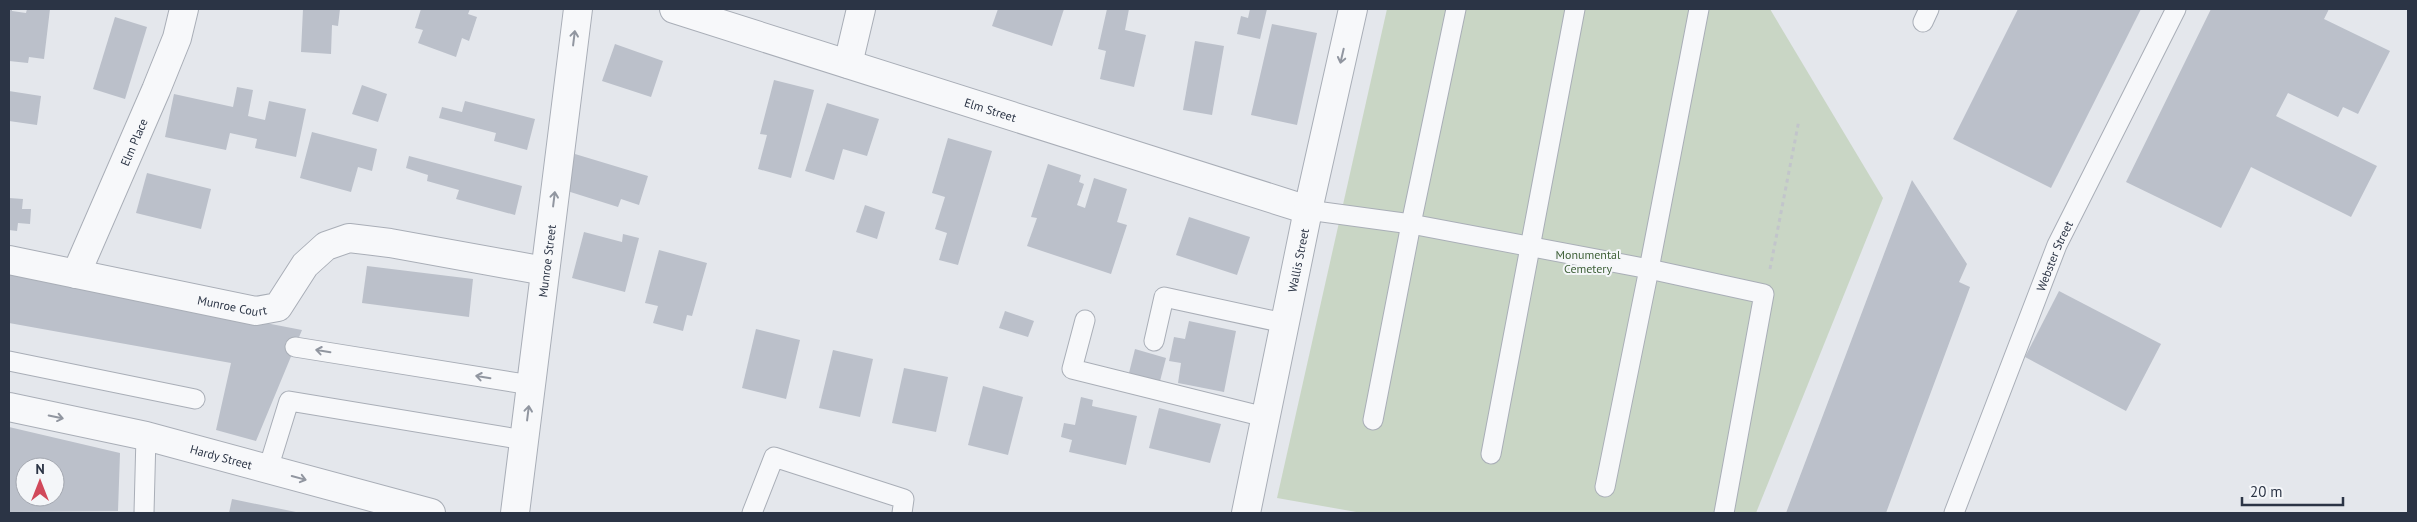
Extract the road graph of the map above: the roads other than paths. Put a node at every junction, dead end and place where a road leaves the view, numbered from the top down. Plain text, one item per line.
1 (184, 9) edge
2 (578, 9) edge
3 (674, 9) edge
4 (861, 9) edge
5 (1353, 9) edge
6 (1456, 9) edge
7 (1575, 9) edge
8 (1700, 9) edge
9 (2176, 9) edge
10 (848, 64) junction
11 (1308, 210) junction
12 (1411, 224) junction
13 (1530, 247) junction
14 (9, 260) edge
15 (1649, 269) junction
16 (545, 271) junction
17 (76, 274) junction
18 (1085, 320) dead end
19 (1284, 323) junction
20 (1154, 341) dead end
21 (295, 347) dead end
22 (9, 361) edge
23 (531, 385) junction
24 (195, 399) dead end
25 (9, 407) edge
26 (1265, 417) junction
27 (1373, 420) dead end
28 (146, 436) junction
29 (524, 440) junction
30 (1492, 454) dead end
31 (268, 469) junction
32 (1605, 487) dead end
33 (144, 513) edge
34 (431, 513) edge
35 (515, 513) edge
36 (752, 513) edge
37 (902, 513) edge
38 (1246, 513) edge
39 (1724, 513) edge
40 (1954, 513) edge

1 - 17 street, Elm Place
16 -> 2 street, Munroe Street
3 - 10 street, Elm Street
4 - 10 street
5 -> 11 street, Wallis Street
6 - 12 lane
7 - 13 lane
8 - 15 lane
9 - 40 lane, Webster Street
10 - 11 street, Elm Street
11 - 12 lane
11 - 19 street, Wallis Street
12 - 13 lane
12 - 27 lane
13 - 15 lane
13 - 30 lane
14 - 17 street, Munroe Court
15 - 32 lane
15 - 39 lane
16 - 17 street, Munroe Court
16 - 23 street, Munroe Street
18 - 26 lane
19 - 20 lane
19 - 26 street, Wallis Street
23 -> 21 lane
22 - 24 lane
29 -> 23 street, Munroe Street
25 -> 28 street, Hardy Street
26 - 38 street, Wallis Street
28 - 31 street, Hardy Street
28 - 33 lane
29 - 31 lane
29 - 35 street, Munroe Street
31 -> 34 street, Hardy Street
36 - 37 lane

